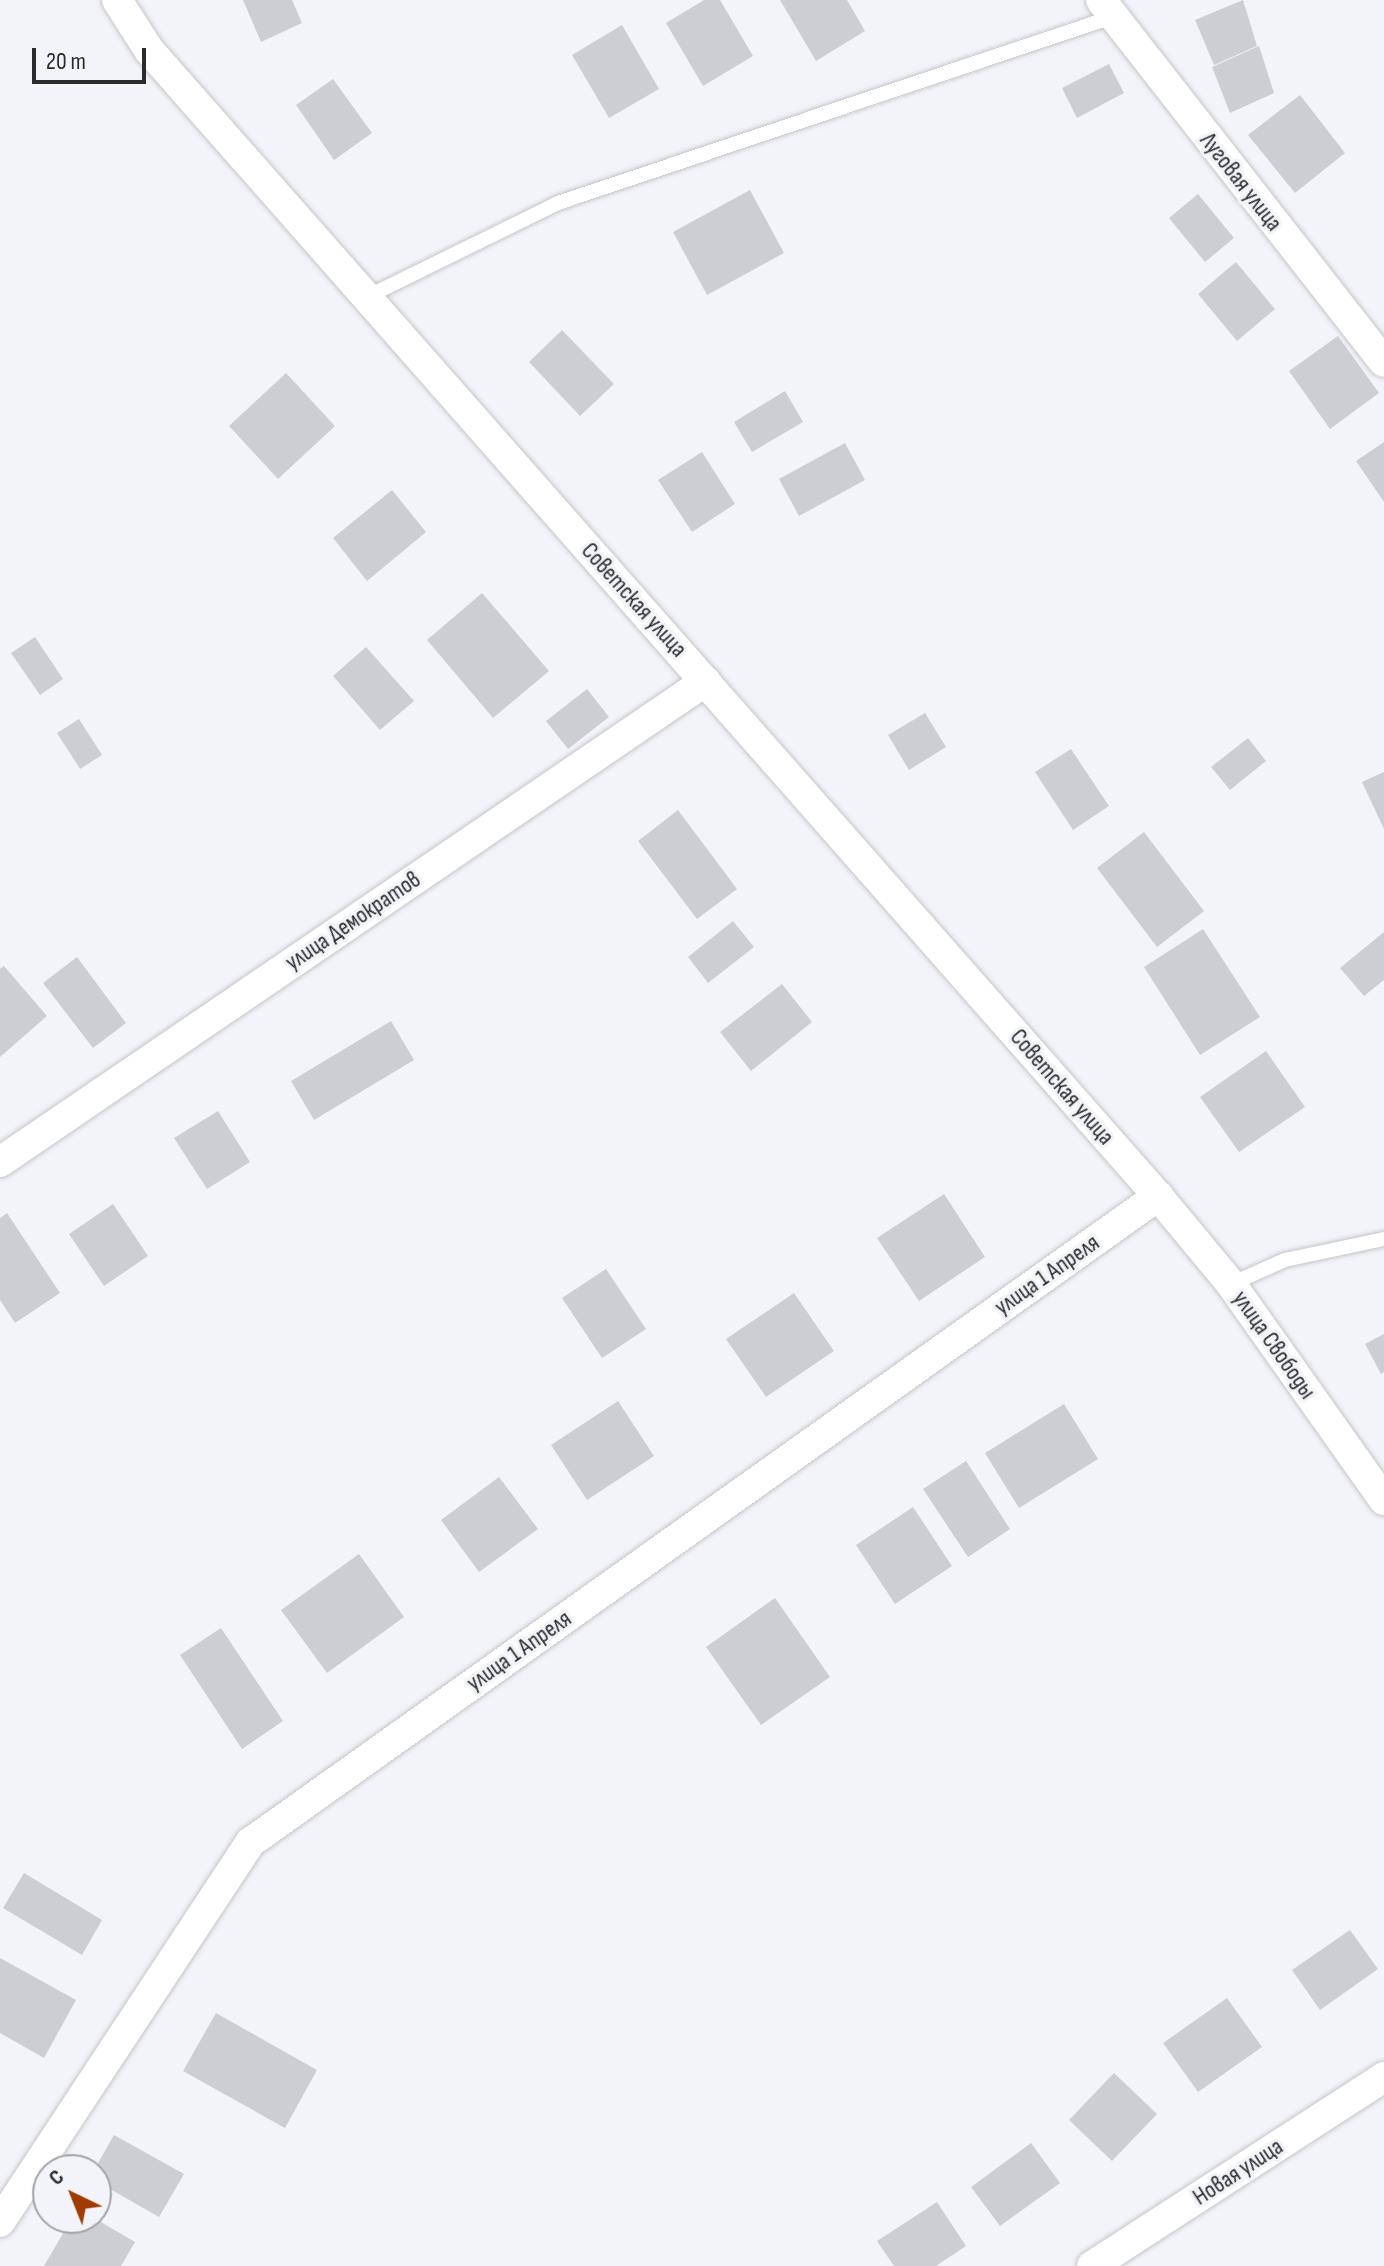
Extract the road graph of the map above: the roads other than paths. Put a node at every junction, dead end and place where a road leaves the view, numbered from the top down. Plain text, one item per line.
1 (117, 0) edge
2 (1106, 8) edge
3 (365, 298) junction
4 (1384, 362) edge
5 (706, 681) junction
6 (0, 1162) edge
7 (1158, 1196) junction
8 (1384, 1239) edge
9 (1231, 1284) junction
10 (1384, 1500) edge
11 (1384, 2077) edge
12 (0, 2222) edge
13 (1092, 2266) edge

1 - 3 street, Советская улица
2 - 3 lane
2 - 4 street, Луговая улица
3 - 5 street, Советская улица
5 - 6 street, улица Демократов
5 - 7 street, Советская улица
7 - 9 street, улица Свободы
7 - 12 street, улица 1 Апреля
8 - 9 lane
9 - 10 street, улица Свободы
11 - 13 street, Новая улица

